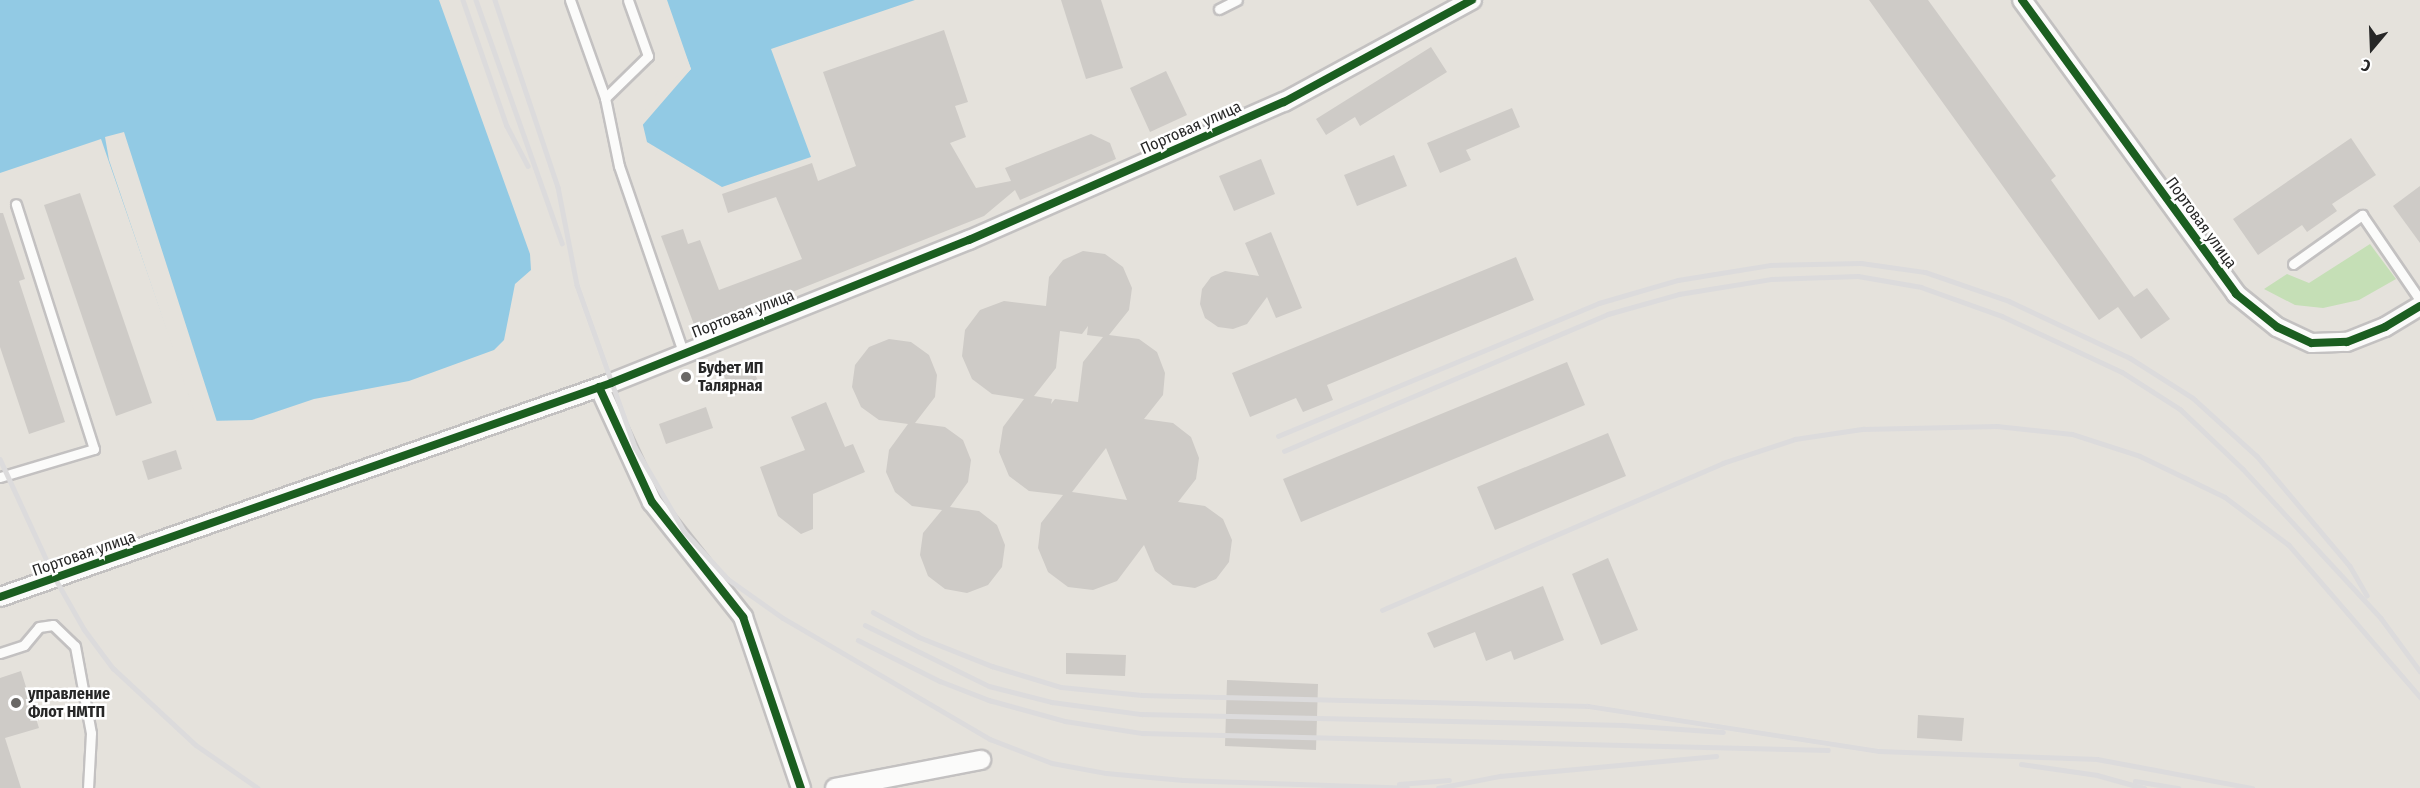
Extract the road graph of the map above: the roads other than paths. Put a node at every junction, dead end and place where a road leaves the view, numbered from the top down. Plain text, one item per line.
1 (570, 0) edge
2 (628, 0) edge
3 (1237, 0) edge
4 (1472, 0) edge
5 (2022, 0) edge
6 (1219, 9) dead end
7 (605, 98) junction
8 (16, 204) dead end
9 (2293, 264) dead end
10 (2420, 300) edge
11 (2420, 306) edge
12 (683, 352) junction
13 (599, 387) junction
14 (0, 477) edge
15 (0, 597) edge
16 (0, 653) edge
17 (981, 759) dead end
18 (88, 788) edge
19 (801, 788) edge
20 (835, 788) edge

1 - 7 lane
2 - 7 lane
3 - 6 lane
4 - 12 street, Портовая улица
5 - 11 street, Портовая улица
7 - 12 lane
8 - 14 lane
9 - 10 lane
12 - 13 street, Портовая улица
13 - 15 street, Портовая улица
13 - 19 street
16 - 18 lane
17 - 20 street

